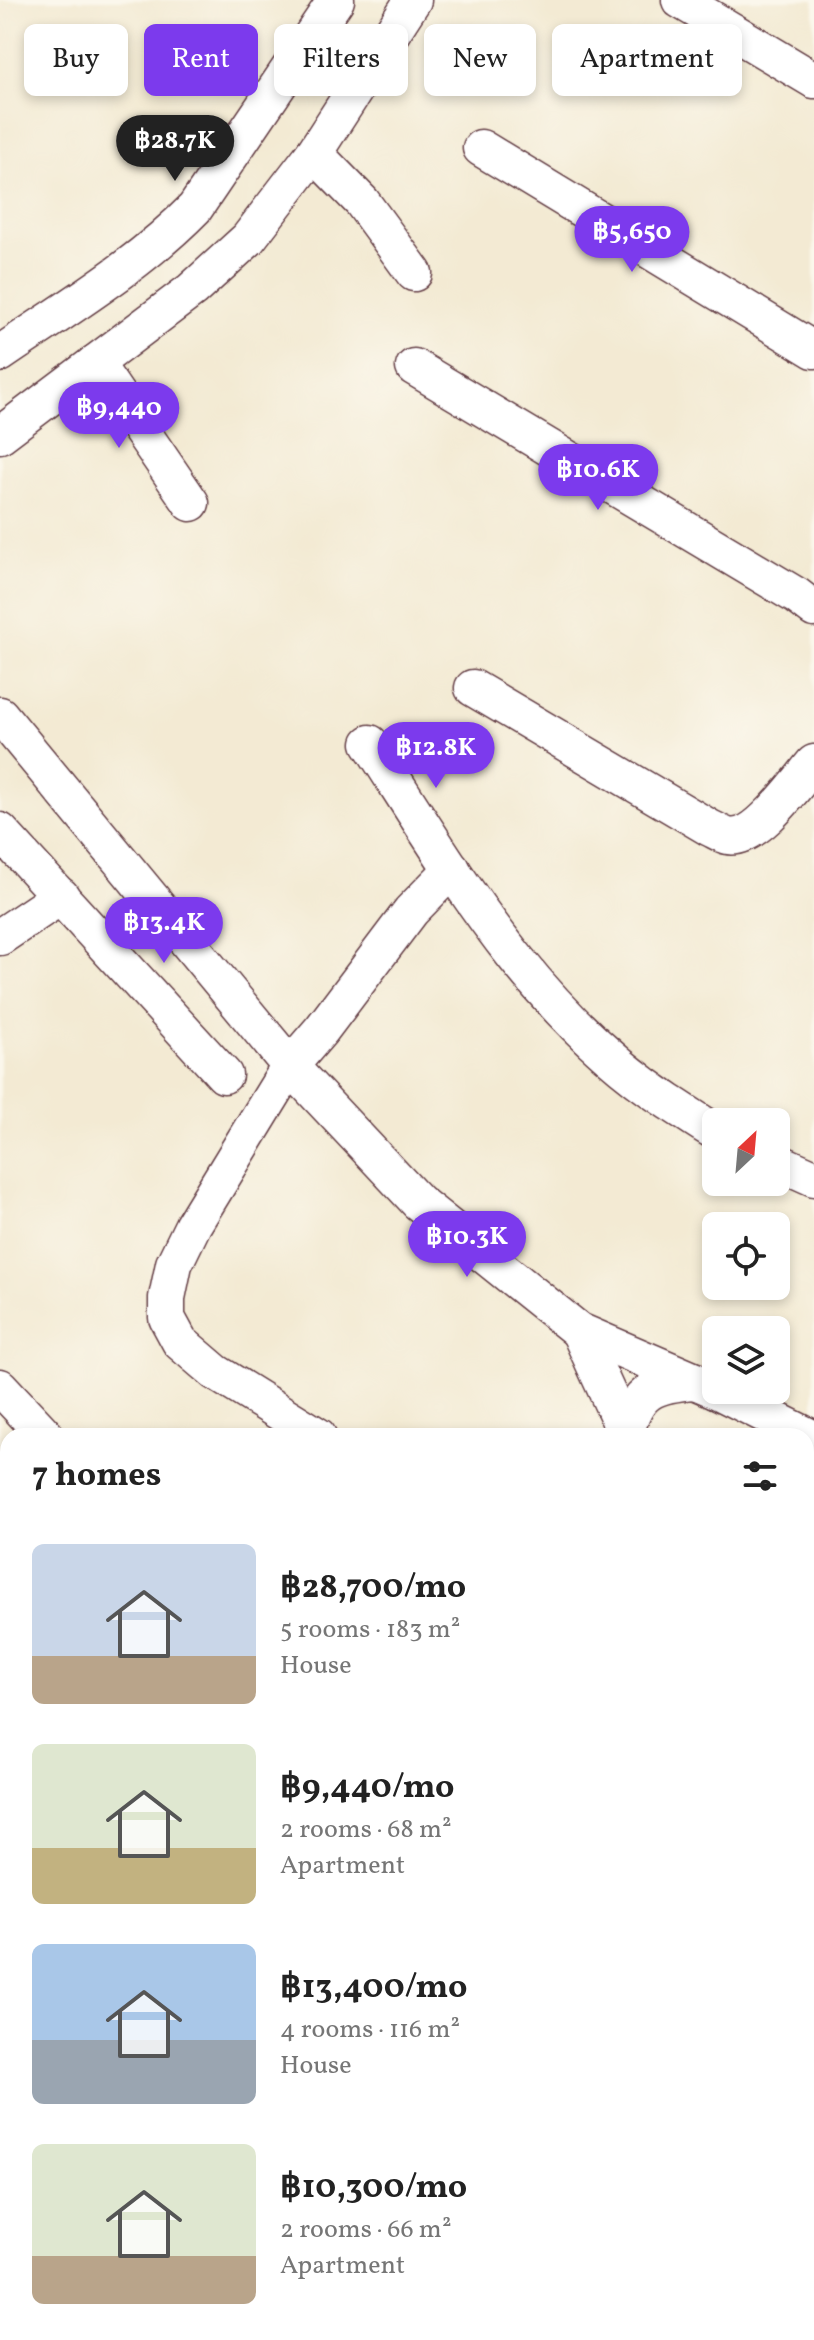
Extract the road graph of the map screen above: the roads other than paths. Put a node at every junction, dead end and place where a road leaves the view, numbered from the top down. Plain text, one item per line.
1 (336, 0) edge
2 (413, 0) edge
3 (680, 0) edge
4 (814, 80) edge
5 (481, 148) dead end
6 (314, 153) junction
7 (414, 273) dead end
8 (814, 350) edge
9 (0, 354) edge
10 (95, 363) junction
11 (414, 367) dead end
12 (0, 435) edge
13 (191, 503) dead end
14 (814, 609) edge
15 (473, 688) dead end
16 (0, 715) edge
17 (370, 743) dead end
18 (814, 763) edge
19 (0, 831) edge
20 (452, 869) junction
21 (61, 896) junction
22 (0, 937) edge
23 (290, 1066) junction
24 (224, 1075) dead end
25 (702, 1123) edge
26 (790, 1167) edge
27 (814, 1178) edge
28 (579, 1331) junction
29 (702, 1384) edge
30 (702, 1386) edge
31 (0, 1387) edge
32 (743, 1404) edge
33 (38, 1428) edge
34 (305, 1428) edge
35 (624, 1428) edge
36 (628, 1428) edge
37 (792, 1428) edge

1 - 9 street
2 - 6 street
3 - 4 street
5 - 8 street
6 - 7 street
6 - 10 street
10 - 12 street
10 - 13 street
11 - 14 street
15 - 18 street
16 - 23 street
17 - 20 street
19 - 21 street
20 - 23 street
20 - 25 street
21 - 22 street
21 - 24 street
23 - 28 street
23 - 34 street
26 - 27 street
28 - 29 street
28 - 35 street
30 - 36 street
31 - 33 street
32 - 37 street

